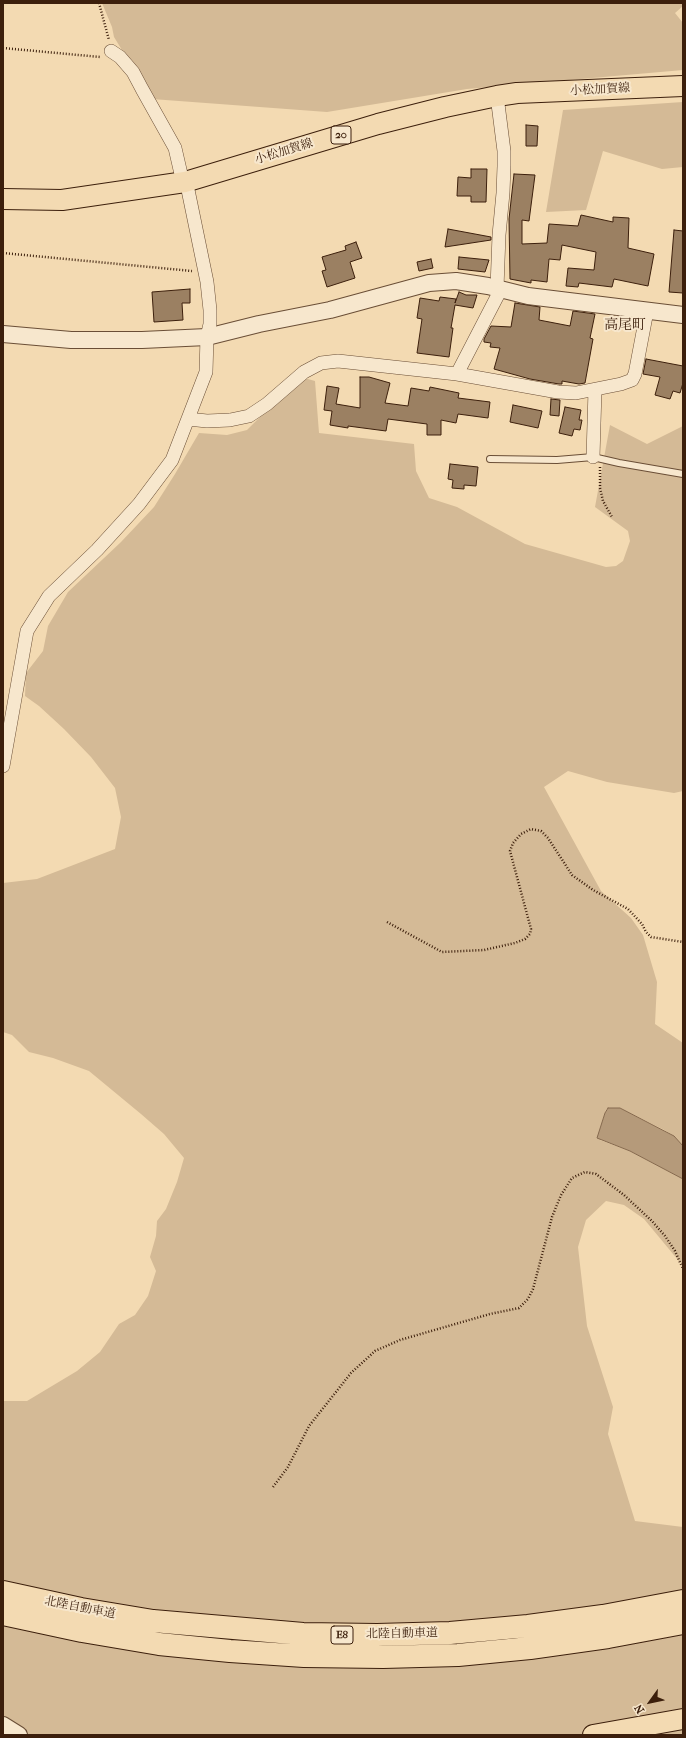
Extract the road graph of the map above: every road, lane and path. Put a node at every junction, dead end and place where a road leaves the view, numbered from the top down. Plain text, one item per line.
1 (99, 3) edge
2 (3, 48) edge
3 (111, 51) junction
4 (683, 86) edge
5 (497, 96) junction
6 (185, 182) junction
7 (3, 199) edge
8 (3, 253) edge
9 (204, 272) junction
10 (499, 289) junction
11 (647, 311) junction
12 (683, 315) edge
13 (3, 334) edge
14 (207, 337) junction
15 (457, 374) junction
16 (595, 390) junction
17 (188, 419) junction
18 (597, 458) junction
19 (490, 459) dead end
20 (683, 474) edge
21 (612, 517) dead end
22 (3, 766) edge
23 (387, 922) dead end
24 (683, 942) edge
25 (683, 1269) edge
26 (273, 1487) dead end
27 (3, 1592) edge
28 (683, 1601) edge
29 (3, 1614) edge
30 (683, 1623) edge
31 (683, 1719) edge
32 (3, 1724) edge
33 (19, 1735) edge
34 (593, 1735) edge

1 - 3 path
2 - 3 path
3 - 6 street
4 - 5 main road, 小松加賀線 / 20
5 - 6 main road, 小松加賀線 / 20
5 - 10 street
6 - 7 main road, 小松加賀線 / 20
6 - 9 street
8 - 9 path
9 - 14 street
10 - 11 street
10 - 14 street
10 - 15 street
11 - 12 street
11 - 16 street
13 - 14 street
14 - 17 street
15 - 16 street
15 - 17 street
16 - 18 street
17 - 22 street
18 - 19 lane
18 - 20 lane
18 - 21 path
23 - 24 path
25 - 26 path
27 - 28 highway, 北陸自動車道 / E8
29 - 30 highway, 北陸自動車道 / E8
31 - 34 main road
32 - 33 street

